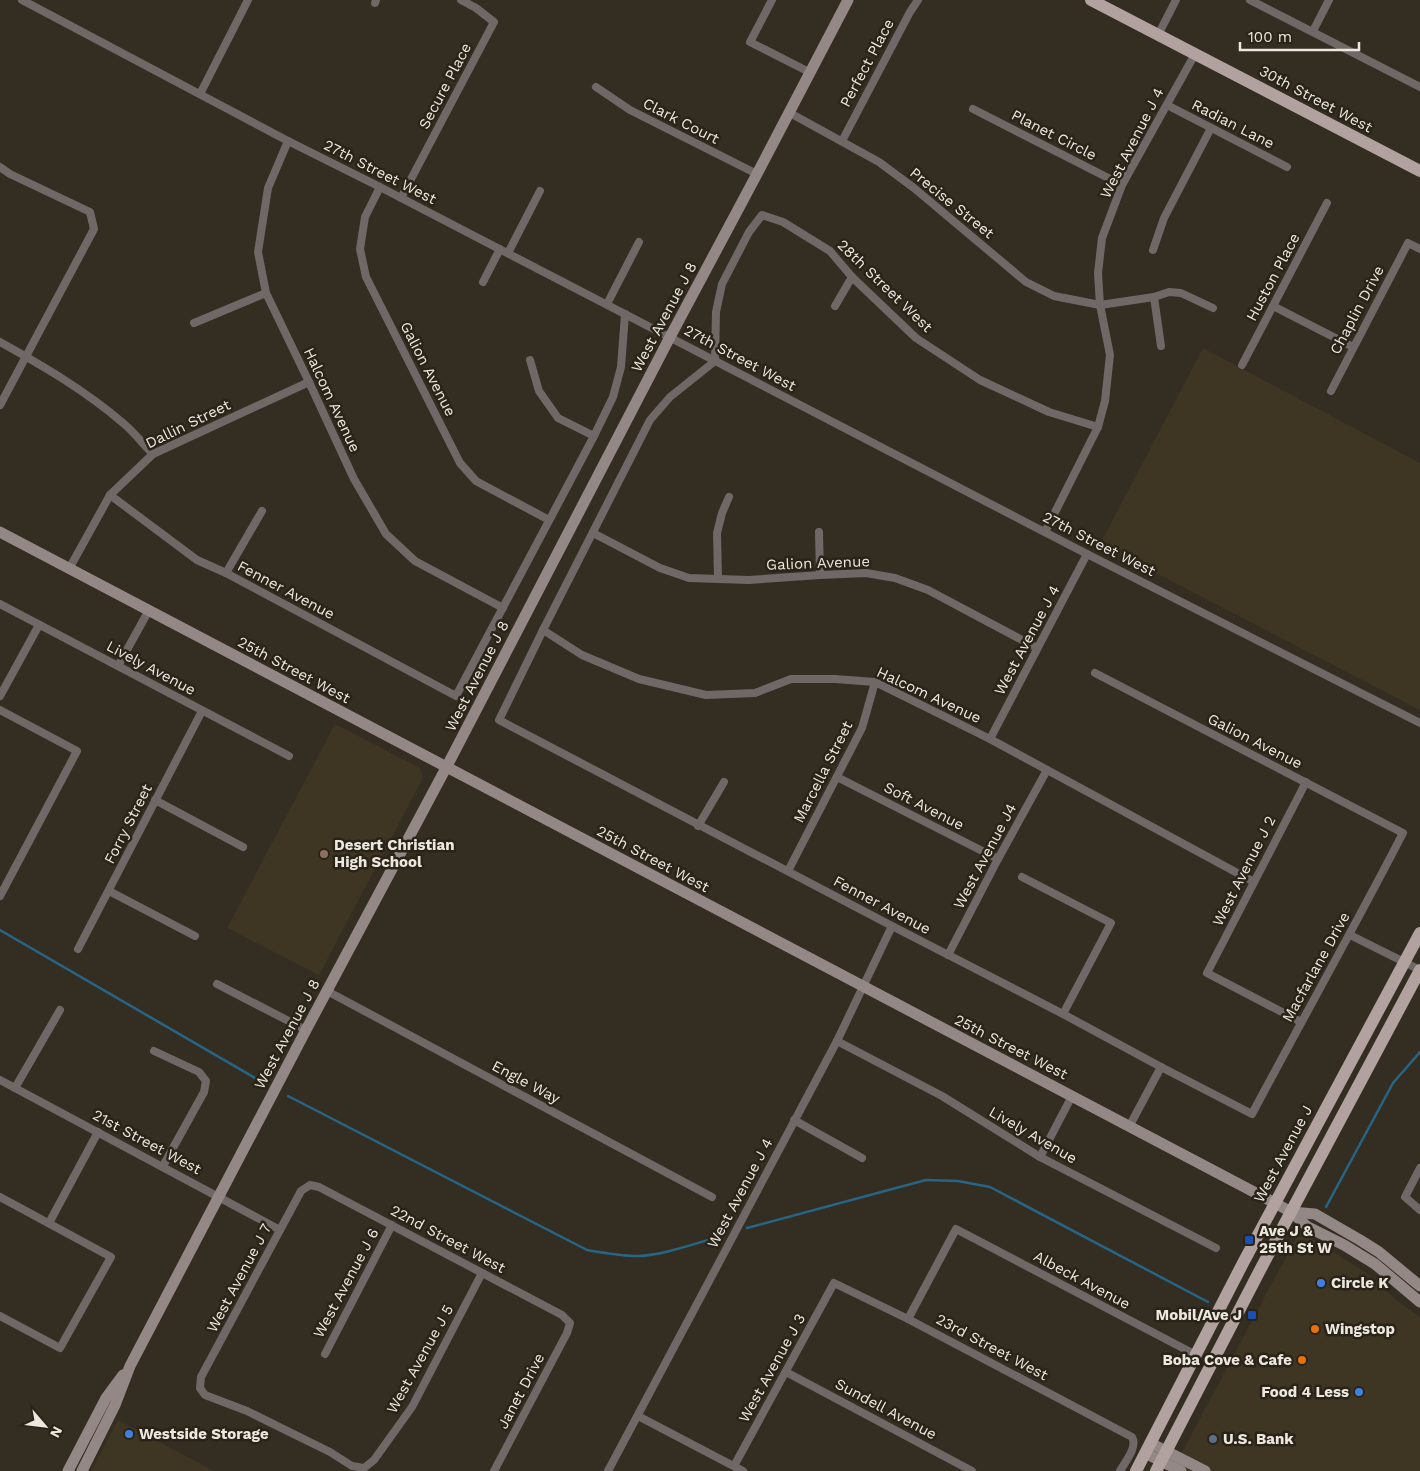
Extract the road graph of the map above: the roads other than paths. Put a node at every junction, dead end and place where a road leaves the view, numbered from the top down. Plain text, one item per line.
1 (22, 0) edge
2 (461, 0) edge
3 (772, 0) edge
4 (848, 0) edge
5 (918, 0) edge
6 (1090, 0) edge
7 (1176, 0) edge
8 (1250, 0) edge
9 (1329, 0) edge
10 (246, 1) edge
11 (1313, 31) junction
12 (1158, 35) junction
13 (1195, 54) junction
14 (810, 73) junction
15 (596, 87) dead end
16 (1420, 87) edge
17 (200, 94) junction
18 (1167, 105) junction
19 (973, 109) dead end
20 (790, 113) junction
21 (1211, 128) junction
22 (842, 140) junction
23 (288, 141) junction
24 (0, 167) edge
25 (1287, 167) dead end
26 (1420, 171) edge
27 (757, 174) junction
28 (380, 186) junction
29 (1122, 186) junction
30 (540, 191) dead end
31 (401, 198) junction
32 (1328, 203) dead end
33 (639, 242) dead end
34 (1420, 249) edge
35 (1153, 250) dead end
36 (504, 251) junction
37 (852, 277) junction
38 (484, 282) dead end
39 (266, 293) junction
40 (1154, 297) junction
41 (607, 304) junction
42 (1100, 304) junction
43 (835, 306) dead end
44 (1273, 306) junction
45 (1213, 308) dead end
46 (626, 314) junction
47 (194, 323) dead end
48 (670, 337) junction
49 (0, 342) edge
50 (1161, 346) dead end
51 (1353, 347) junction
52 (25, 356) junction
53 (530, 360) dead end
54 (715, 361) junction
55 (1242, 365) dead end
56 (310, 382) junction
57 (1331, 391) dead end
58 (0, 405) edge
59 (1098, 428) junction
60 (594, 436) junction
61 (152, 454) junction
62 (110, 495) junction
63 (729, 497) dead end
64 (262, 511) dead end
65 (549, 520) junction
66 (0, 532) edge
67 (819, 532) dead end
68 (1045, 532) junction
69 (593, 533) junction
70 (1087, 554) junction
71 (69, 569) junction
72 (226, 574) junction
73 (820, 575) junction
74 (718, 578) junction
75 (0, 604) edge
76 (503, 608) junction
77 (148, 610) junction
78 (39, 625) junction
79 (543, 630) junction
80 (1038, 648) junction
81 (118, 666) junction
82 (1095, 673) dead end
83 (874, 682) junction
84 (0, 696) edge
85 (0, 710) edge
86 (202, 711) junction
87 (1420, 723) edge
88 (990, 739) junction
89 (289, 756) dead end
90 (447, 766) junction
91 (1047, 770) junction
92 (837, 777) junction
93 (724, 782) dead end
94 (1306, 782) junction
95 (155, 800) junction
96 (698, 826) junction
97 (1403, 834) joint
98 (244, 847) dead end
99 (998, 859) junction
100 (788, 872) junction
101 (1022, 877) dead end
102 (1254, 882) junction
103 (109, 891) junction
104 (0, 896) edge
105 (892, 926) junction
106 (1420, 933) edge
107 (1350, 935) junction
108 (196, 936) dead end
109 (78, 949) dead end
110 (948, 955) junction
111 (1404, 962) junction
112 (1420, 970) edge
113 (217, 984) dead end
114 (862, 987) junction
115 (327, 991) junction
116 (60, 1010) dead end
117 (1064, 1014) junction
118 (1301, 1022) junction
119 (306, 1030) junction
120 (837, 1041) junction
121 (154, 1051) dead end
122 (1161, 1067) junction
123 (0, 1080) edge
124 (15, 1088) junction
125 (1072, 1096) junction
126 (1252, 1114) joint
127 (794, 1120) junction
128 (1130, 1126) junction
129 (98, 1132) junction
130 (1040, 1157) junction
131 (862, 1158) dead end
132 (164, 1166) junction
133 (1420, 1168) edge
134 (310, 1185) joint
135 (0, 1197) edge
136 (219, 1197) junction
137 (712, 1198) dead end
138 (1275, 1203) junction
139 (1420, 1210) edge
140 (1291, 1212) junction
141 (49, 1223) junction
142 (392, 1226) junction
143 (280, 1230) junction
144 (1216, 1248) dead end
145 (482, 1273) junction
146 (834, 1283) joint
147 (1420, 1286) edge
148 (1420, 1302) edge
149 (0, 1316) edge
150 (908, 1319) junction
151 (570, 1323) joint
152 (325, 1354) dead end
153 (1196, 1355) junction
154 (130, 1366) junction
155 (786, 1372) junction
156 (638, 1416) junction
157 (1148, 1448) junction
158 (1161, 1461) edge
159 (352, 1466) joint
160 (734, 1466) junction
161 (68, 1471) edge
162 (82, 1471) edge
163 (494, 1471) edge
164 (608, 1471) edge
165 (743, 1471) edge
166 (972, 1471) edge
167 (1120, 1471) edge
168 (1136, 1471) edge
169 (1181, 1471) edge
170 (1205, 1471) edge

1 - 17 street, 27th Street West
2 - 31 street, Secure Place
3 - 14 street
4 - 14 street, West Avenue J 8
5 - 22 street, Perfect Place
6 - 12 main road, 30th Street West
7 - 12 street
8 - 11 street
9 - 11 street
10 - 17 street
11 - 16 street
12 - 13 main road, 30th Street West
13 - 18 street, West Avenue J 4
13 - 26 main road, 30th Street West
14 - 20 street, West Avenue J 8
15 - 27 street, Clark Court
17 - 23 street, 27th Street West
18 - 21 street, Radian Lane
18 - 29 street, West Avenue J 4
19 - 29 street, Planet Circle
20 - 22 street, Precise Street
20 - 27 street, West Avenue J 8
21 - 25 street, Radian Lane
21 - 35 street
22 - 42 street, Precise Street
23 - 28 street, 27th Street West
23 - 39 street, Halcom Avenue
24 - 52 street
27 - 48 street, West Avenue J 8
28 - 31 street, 27th Street West
28 - 65 street, Galion Avenue
29 - 42 street, West Avenue J 4
30 - 36 street
31 - 36 street, 27th Street West
32 - 44 street, Huston Place
33 - 41 street
34 - 51 street, Chaplin Drive
36 - 38 street
36 - 41 street, 27th Street West
37 - 43 street
37 - 54 street, 28th Street West
37 - 59 street, 28th Street West
39 - 47 street
39 - 56 street, Halcom Avenue
40 - 42 street, Precise Street
40 - 45 street, Precise Street
40 - 50 street
41 - 46 street, 27th Street West
42 - 59 street, West Avenue J 4
44 - 51 street
44 - 55 street, Huston Place
46 - 48 street, 27th Street West
46 - 60 street
48 - 54 street, 27th Street West
48 - 90 street, West Avenue J 8
49 - 52 street
51 - 57 street, Chaplin Drive
52 - 58 street
52 - 61 street
53 - 60 street
54 - 68 street, 27th Street West
54 - 69 street
56 - 61 street, Dallin Street
56 - 76 street, Halcom Avenue
59 - 68 street, West Avenue J 4
60 - 65 street
61 - 62 street, Dallin Street
62 - 71 street, Dallin Street
62 - 72 street, Fenner Avenue
63 - 74 street
64 - 72 street
65 - 76 street
66 - 71 street, 25th Street West
67 - 73 street
68 - 70 street, 27th Street West
69 - 74 street, Galion Avenue
69 - 79 street
70 - 80 street, West Avenue J 4
70 - 87 street, 27th Street West
71 - 77 street, 25th Street West
72 - 76 street, Fenner Avenue
73 - 74 street, Galion Avenue
73 - 80 street, Galion Avenue
75 - 78 street, Lively Avenue
77 - 81 street
77 - 90 street, 25th Street West
78 - 81 street, Lively Avenue
78 - 84 street
79 - 83 street, Halcom Avenue
79 - 96 street, Fenner Avenue
80 - 88 street, West Avenue J 4
81 - 86 street, Lively Avenue
82 - 94 street, Galion Avenue
83 - 88 street, Halcom Avenue
83 - 92 street, Marcella Street
85 - 104 street
86 - 89 street, Lively Avenue
86 - 95 street, Forry Street
88 - 91 street, Halcom Avenue
90 - 114 street, 25th Street West
90 - 115 street, West Avenue J 8
91 - 99 street, West Avenue J4
91 - 102 street, Halcom Avenue
92 - 99 street, Soft Avenue
92 - 100 street, Marcella Street
93 - 96 street
94 - 97 street, Galion Avenue
94 - 102 street, West Avenue J 2
95 - 98 street
95 - 103 street, Forry Street
96 - 100 street, Fenner Avenue
97 - 107 street, Macfarlane Drive
99 - 110 street, West Avenue J4
100 - 105 street, Fenner Avenue
101 - 117 street
102 - 118 street, West Avenue J 2
103 - 108 street
103 - 109 street, Forry Street
105 - 110 street, Fenner Avenue
105 - 114 street, West Avenue J 4
106 - 111 main road, West Avenue J
107 - 111 street
107 - 118 street, Macfarlane Drive
110 - 117 street, Fenner Avenue
111 - 112 street
111 - 138 main road, West Avenue J
112 - 140 main road
113 - 119 street
114 - 120 street, West Avenue J 4
114 - 125 street, 25th Street West
115 - 119 street, West Avenue J 8
115 - 137 street, Engle Way
116 - 124 street
117 - 122 street, Fenner Avenue
118 - 126 street, Macfarlane Drive
119 - 136 street, West Avenue J 8
120 - 127 street, West Avenue J 4
120 - 130 street, Lively Avenue
121 - 132 street
122 - 126 street, Fenner Avenue
122 - 128 street
123 - 124 street, 21st Street West
124 - 129 street, 21st Street West
125 - 128 street, 25th Street West
125 - 130 street
127 - 131 street
127 - 156 street, West Avenue J 4
128 - 138 street, 25th Street West
129 - 132 street, 21st Street West
129 - 141 street
130 - 144 street, Lively Avenue
132 - 136 street, 21st Street West
133 - 139 street
134 - 142 street, 22nd Street West
134 - 143 street, West Avenue J 7
135 - 141 street
136 - 143 street, 21st Street West
136 - 154 street, West Avenue J 8
138 - 140 street, 25th Street West
138 - 153 main road, West Avenue J
140 - 147 street, 25th Street West
140 - 148 street, 25th Street West
140 - 158 main road
141 - 149 street
142 - 145 street, 22nd Street West
142 - 152 street, West Avenue J 6
143 - 159 street, West Avenue J 7
145 - 151 street, 22nd Street West
145 - 159 street, West Avenue J 5
146 - 150 street, 23rd Street West
146 - 155 street, West Avenue J 3
150 - 153 street, Albeck Avenue
150 - 167 street, 23rd Street West
151 - 163 street, Janet Drive
153 - 157 main road, West Avenue J
154 - 161 street, West Avenue J 8
154 - 162 street, West Avenue J 8
155 - 160 street, West Avenue J 3
155 - 166 street, Sundell Avenue
156 - 160 street
156 - 164 street, West Avenue J 4
157 - 158 street
157 - 168 main road, West Avenue J
158 - 169 street
158 - 170 street
160 - 165 street

